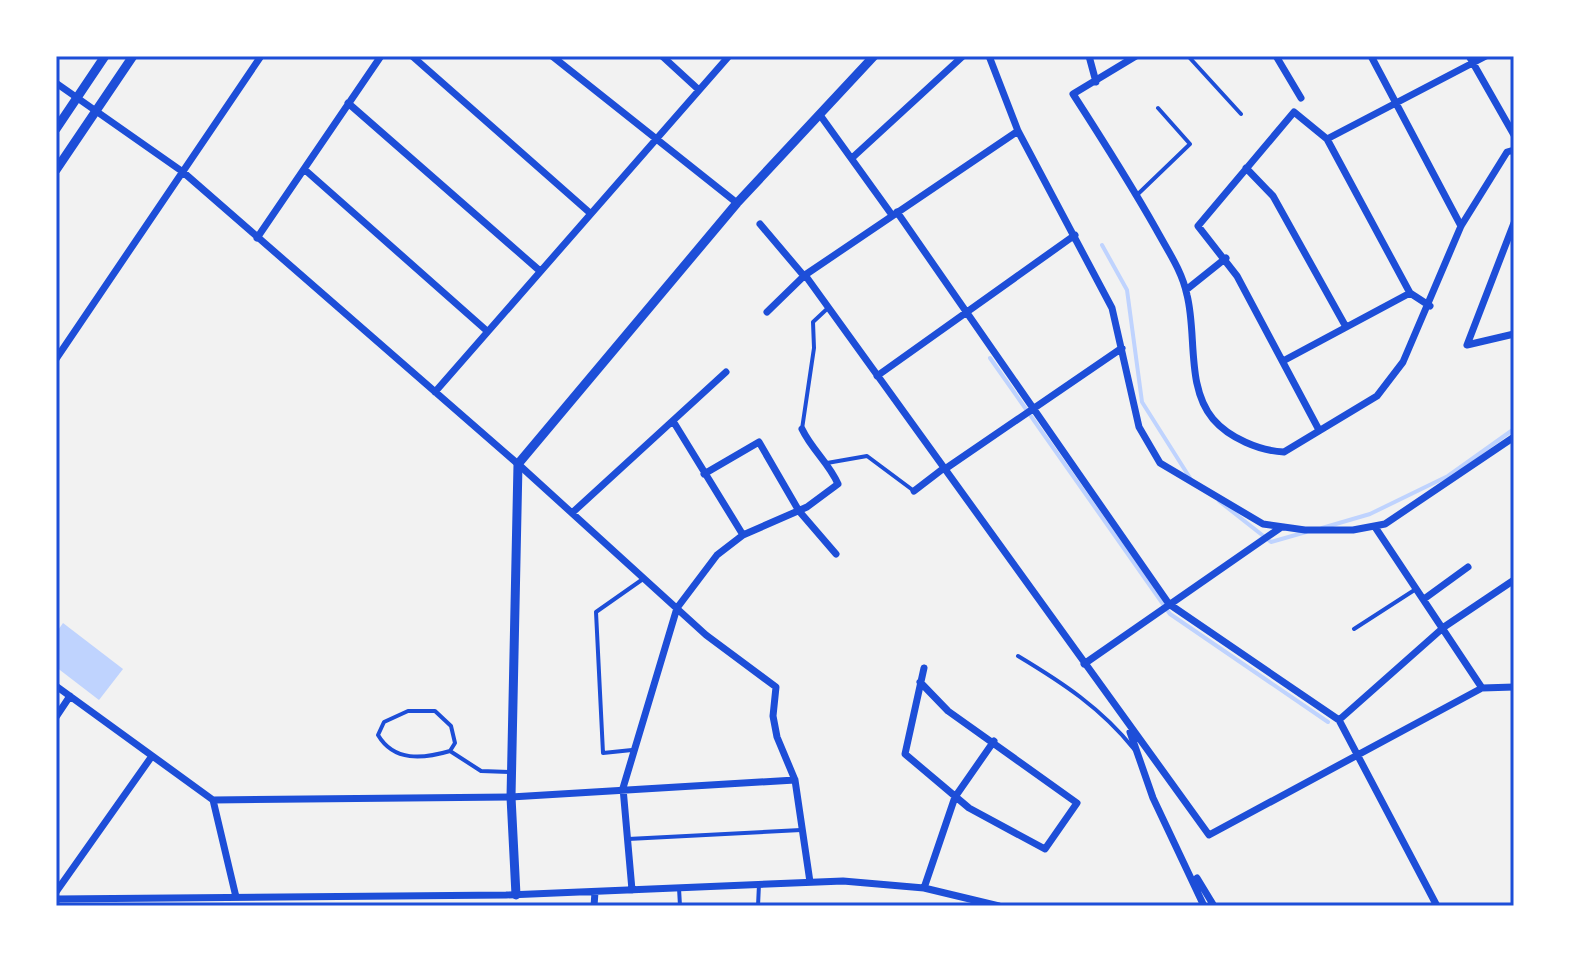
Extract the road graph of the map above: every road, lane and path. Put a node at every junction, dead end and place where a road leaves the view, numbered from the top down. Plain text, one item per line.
1 (105, 56) edge
2 (133, 56) edge
3 (261, 56) edge
4 (381, 56) edge
5 (412, 56) edge
6 (552, 56) edge
7 (662, 56) edge
8 (729, 56) edge
9 (874, 56) edge
10 (963, 56) edge
11 (989, 56) edge
12 (1089, 56) edge
13 (1136, 56) edge
14 (1188, 56) edge
15 (1276, 56) edge
16 (1371, 56) edge
17 (1486, 56) edge
18 (1471, 59) edge
19 (1096, 82) junction
20 (56, 83) edge
21 (699, 90) junction
22 (77, 97) junction
23 (1301, 98) dead end
24 (348, 103) junction
25 (1397, 103) junction
26 (1158, 108) dead end
27 (97, 110) junction
28 (1241, 114) dead end
29 (820, 115) junction
30 (56, 129) edge
31 (1018, 131) junction
32 (1514, 135) edge
33 (1327, 139) junction
34 (656, 140) junction
35 (1514, 150) edge
36 (852, 158) junction
37 (1246, 168) junction
38 (304, 169) junction
39 (56, 170) edge
40 (183, 172) junction
41 (1138, 194) junction
42 (737, 203) junction
43 (590, 213) junction
44 (894, 214) junction
45 (1514, 223) edge
46 (760, 224) dead end
47 (1461, 226) junction
48 (1075, 235) junction
49 (257, 238) junction
50 (1226, 258) junction
51 (540, 271) junction
52 (804, 276) junction
53 (1186, 290) junction
54 (1410, 293) junction
55 (1430, 306) junction
56 (828, 308) junction
57 (967, 311) junction
58 (767, 312) dead end
59 (1346, 327) junction
60 (487, 331) junction
61 (1514, 334) edge
62 (1122, 348) junction
63 (56, 359) edge
64 (1283, 361) junction
65 (726, 372) dead end
66 (877, 376) junction
67 (435, 392) junction
68 (1035, 408) junction
69 (673, 421) junction
70 (802, 429) joint
71 (1319, 430) junction
72 (1514, 437) edge
73 (827, 463) junction
74 (518, 464) junction
75 (944, 469) junction
76 (704, 474) junction
77 (914, 491) joint
78 (799, 511) junction
79 (572, 513) junction
80 (1375, 527) junction
81 (1280, 528) junction
82 (743, 535) junction
83 (836, 554) dead end
84 (1468, 567) dead end
85 (645, 578) junction
86 (1514, 580) edge
87 (1417, 588) junction
88 (1424, 599) junction
89 (1169, 604) junction
90 (677, 608) junction
91 (1444, 627) junction
92 (1354, 629) dead end
93 (1018, 656) dead end
94 (1084, 664) junction
95 (924, 668) dead end
96 (920, 682) junction
97 (56, 686) edge
98 (1514, 687) edge
99 (1482, 688) junction
100 (70, 696) junction
101 (56, 717) edge
102 (1339, 720) junction
103 (1127, 722) junction
104 (994, 741) junction
105 (634, 750) junction
106 (450, 751) junction
107 (1138, 754) junction
108 (152, 756) junction
109 (1357, 756) junction
110 (512, 772) junction
111 (795, 780) junction
112 (623, 788) junction
113 (511, 797) junction
114 (955, 797) junction
115 (213, 800) junction
116 (801, 830) junction
117 (625, 839) junction
118 (1188, 866) junction
119 (810, 882) junction
120 (759, 884) junction
121 (679, 888) junction
122 (924, 888) junction
123 (632, 890) junction
124 (56, 892) edge
125 (595, 892) junction
126 (516, 895) junction
127 (236, 897) junction
128 (56, 899) edge
129 (129, 902) edge
130 (594, 906) edge
131 (680, 906) edge
132 (758, 906) edge
133 (999, 906) edge
134 (1204, 906) edge
135 (1214, 906) edge
136 (1437, 906) edge

1 - 22 street
2 - 27 street
3 - 40 street
4 - 24 street
5 - 43 street
6 - 34 street
7 - 21 street
8 - 21 street
9 - 29 street
10 - 36 street
11 - 31 street
12 - 19 street
13 - 19 street
14 - 28 lane
15 - 23 street
16 - 25 street
17 - 18 street
18 - 25 street
18 - 32 street
19 - 41 street
20 - 22 street
21 - 34 street
22 - 27 street
22 - 30 street
24 - 38 street
24 - 51 street
25 - 33 street
25 - 47 street
26 - 41 lane
27 - 39 street
27 - 40 street
29 - 36 street
29 - 42 street
31 - 44 street
31 - 48 street
33 - 37 street
33 - 54 street
34 - 42 street
34 - 43 street
35 - 47 street
36 - 44 street
37 - 50 street
37 - 59 street
38 - 49 street
38 - 60 street
40 - 49 street
40 - 63 street
41 - 53 street
42 - 74 street
43 - 51 street
44 - 52 street
44 - 57 street
45 - 61 street
46 - 52 street
47 - 55 street
48 - 57 street
48 - 62 street
49 - 67 street
50 - 53 street
50 - 64 street
51 - 60 street
52 - 56 street
52 - 58 street
53 - 71 street
54 - 55 street
54 - 59 street
55 - 71 street
56 - 66 street
56 - 70 lane
57 - 66 street
57 - 68 street
59 - 64 street
60 - 67 street
62 - 68 street
62 - 81 street
64 - 71 street
65 - 69 street
66 - 75 street
67 - 74 street
68 - 75 street
68 - 89 street
69 - 76 street
69 - 79 street
70 - 73 street
72 - 80 street
73 - 77 lane
73 - 78 street
74 - 79 street
74 - 110 street
75 - 77 street
75 - 94 street
76 - 78 street
76 - 82 street
78 - 82 street
78 - 83 street
79 - 85 street
80 - 81 street
80 - 87 street
81 - 89 street
82 - 90 street
84 - 88 street
85 - 90 street
85 - 105 lane
86 - 91 street
87 - 88 street
87 - 92 lane
88 - 91 street
89 - 94 street
89 - 102 street
90 - 105 street
90 - 111 street
91 - 99 street
91 - 102 street
93 - 107 lane
94 - 103 street
95 - 96 street
96 - 104 street
96 - 114 street
97 - 100 street
98 - 99 street
99 - 109 street
100 - 101 street
100 - 108 street
102 - 109 street
103 - 107 street
103 - 109 street
104 - 114 street
104 - 114 street
105 - 112 street
106 - 106 lane
106 - 110 lane
107 - 118 street
108 - 115 street
108 - 124 street
109 - 136 street
110 - 113 street
111 - 112 street
111 - 116 street
112 - 113 street
112 - 117 street
113 - 115 street
113 - 126 street
114 - 122 street
115 - 127 street
116 - 117 lane
116 - 119 street
117 - 123 street
118 - 134 street
118 - 135 street
119 - 120 street
119 - 122 street
120 - 121 street
120 - 132 lane
121 - 123 street
121 - 131 lane
122 - 133 street
123 - 125 street
125 - 126 street
125 - 130 street
126 - 127 street
127 - 129 street
128 - 129 street

